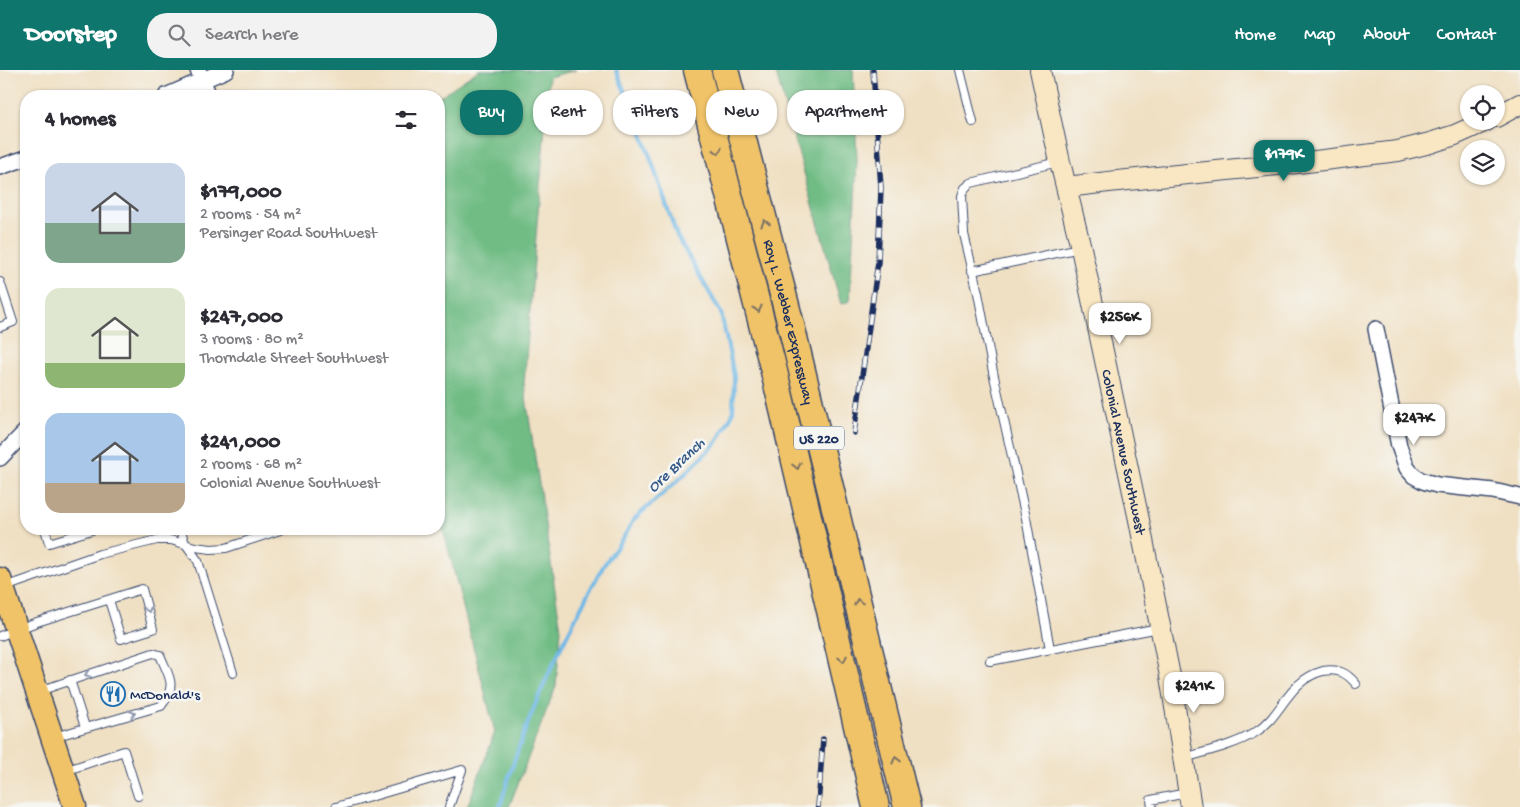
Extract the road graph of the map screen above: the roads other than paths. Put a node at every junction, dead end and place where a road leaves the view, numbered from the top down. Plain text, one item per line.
1 (226, 70) edge
2 (697, 70) edge
3 (725, 70) edge
4 (960, 70) edge
5 (1040, 70) edge
6 (200, 75) edge
7 (176, 90) edge
8 (206, 90) edge
9 (1520, 104) edge
10 (1505, 112) edge
11 (973, 122) dead end
12 (1466, 130) edge
13 (20, 160) edge
14 (1060, 162) junction
15 (1, 166) edge
16 (1067, 188) junction
17 (1082, 248) junction
18 (972, 271) junction
19 (0, 282) edge
20 (0, 327) edge
21 (1376, 329) dead end
22 (20, 437) edge
23 (0, 458) edge
24 (1520, 497) edge
25 (47, 535) edge
26 (76, 535) edge
27 (182, 535) edge
28 (265, 535) edge
29 (185, 543) junction
30 (1, 584) edge
31 (109, 600) junction
32 (1161, 628) junction
33 (8, 633) edge
34 (1050, 649) junction
35 (990, 661) dead end
36 (233, 673) dead end
37 (70, 680) junction
38 (1356, 684) dead end
39 (37, 692) junction
40 (85, 728) junction
41 (52, 738) junction
42 (1184, 758) junction
43 (63, 772) junction
44 (138, 796) dead end
45 (1190, 800) edge
46 (75, 807) edge
47 (336, 807) edge
48 (449, 807) edge
49 (876, 807) edge
50 (907, 807) edge
51 (1152, 807) edge

1 - 6 street
2 -> 49 highway, Roy L. Webber Expressway / US 220
50 -> 3 highway, Roy L. Webber Expressway / US 220
4 - 11 lane
5 - 14 main road, Colonial Avenue Southwest
6 - 7 street
6 - 8 street
9 - 10 main road
12 - 16 main road
13 - 15 street
14 - 16 main road, Colonial Avenue Southwest
14 - 18 lane
16 - 17 main road, Colonial Avenue Southwest
17 - 18 lane
17 - 32 main road, Colonial Avenue Southwest
18 - 34 lane
19 - 20 lane
21 - 24 street
22 - 23 street
25 - 26 lane
27 - 29 lane
28 - 29 lane
29 - 30 lane
29 - 36 lane
30 - 33 main road
31 -> 31 lane
31 - 33 lane
32 - 34 lane
32 - 42 main road, Colonial Avenue Southwest
33 - 39 main road
34 - 35 lane
37 - 39 lane
37 - 40 lane
40 -> 37 lane
38 - 42 lane
39 - 41 main road
40 - 41 lane
41 - 43 main road
42 - 45 main road, Colonial Avenue Southwest
43 - 44 lane
43 - 46 main road
45 - 51 lane
47 - 48 lane

